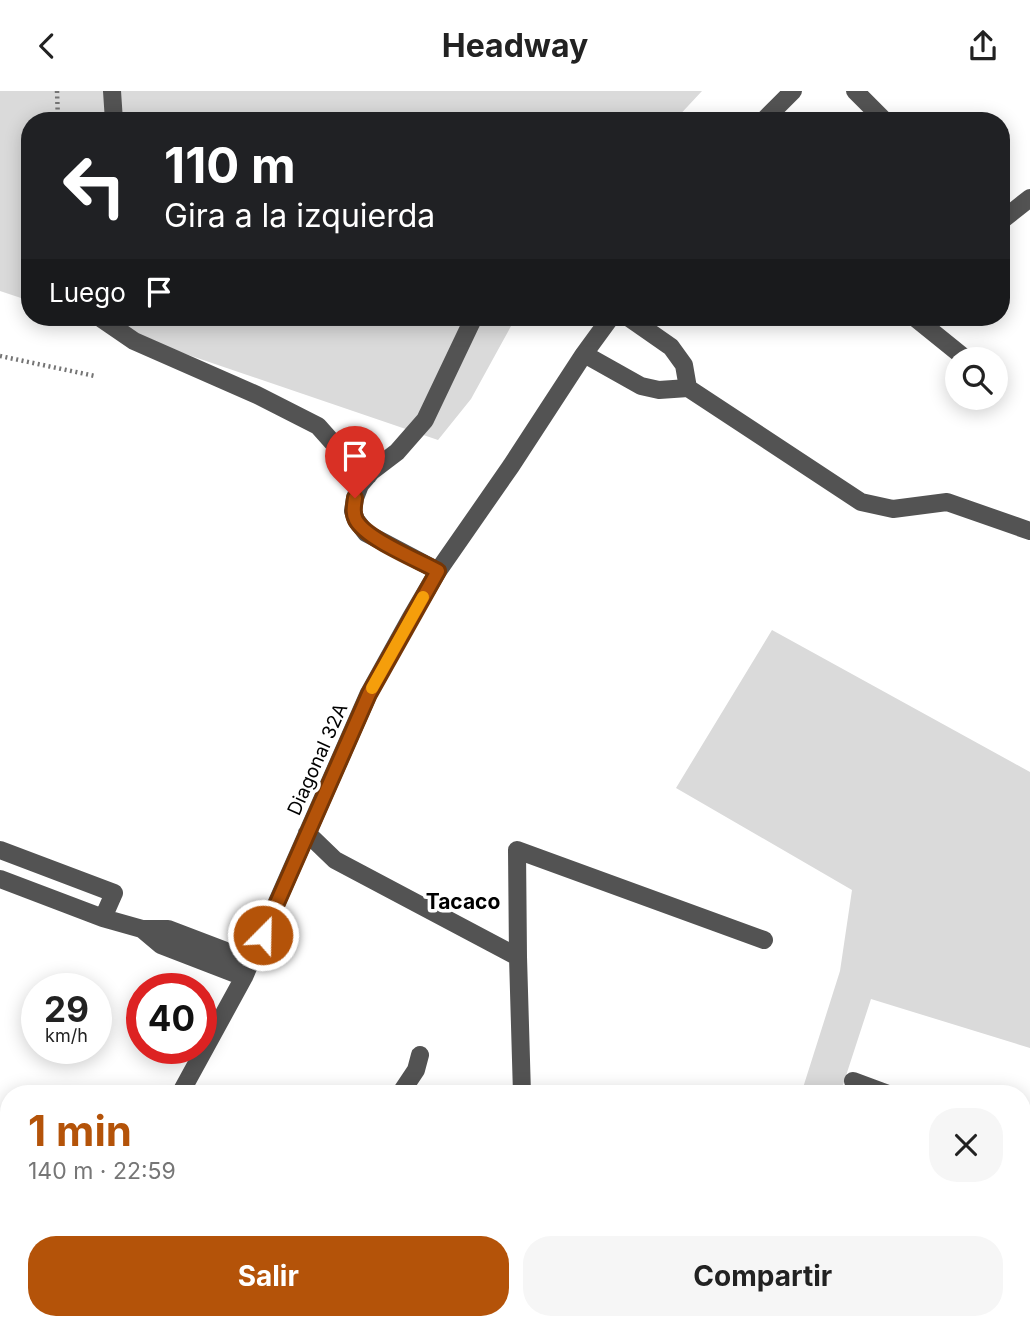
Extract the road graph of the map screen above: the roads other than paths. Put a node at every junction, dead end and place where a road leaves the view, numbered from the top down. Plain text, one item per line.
1 (111, 91) edge
2 (793, 91) edge
3 (855, 91) edge
4 (113, 112) edge
5 (772, 112) edge
6 (876, 112) edge
7 (1030, 198) edge
8 (1010, 214) edge
9 (112, 326) edge
10 (470, 326) edge
11 (604, 326) edge
12 (641, 326) edge
13 (925, 326) edge
14 (951, 347) edge
15 (584, 354) junction
16 (688, 389) junction
17 (368, 476) junction
18 (1030, 531) edge
19 (438, 571) junction
20 (307, 833) junction
21 (0, 850) edge
22 (0, 879) edge
23 (103, 918) junction
24 (764, 940) dead end
25 (518, 957) junction
26 (248, 969) junction
27 (420, 1055) dead end
28 (853, 1081) dead end
29 (185, 1085) edge
30 (406, 1085) edge
31 (522, 1085) edge
32 (864, 1085) edge

1 - 4 street
2 - 5 street
3 - 6 street
7 - 8 street
9 - 17 street
10 - 17 street
11 - 15 street, Diagonal 32A
12 - 16 street
13 - 14 street
15 - 16 street
15 - 19 street, Diagonal 32A
16 - 18 street
17 - 19 street
19 - 20 street, Diagonal 32A
20 - 25 street
20 - 26 street, Diagonal 32A
21 - 23 street
22 - 23 street
23 - 26 street
24 - 25 street
25 - 31 street
26 - 29 street, Diagonal 32A
27 - 30 street
28 - 32 street

